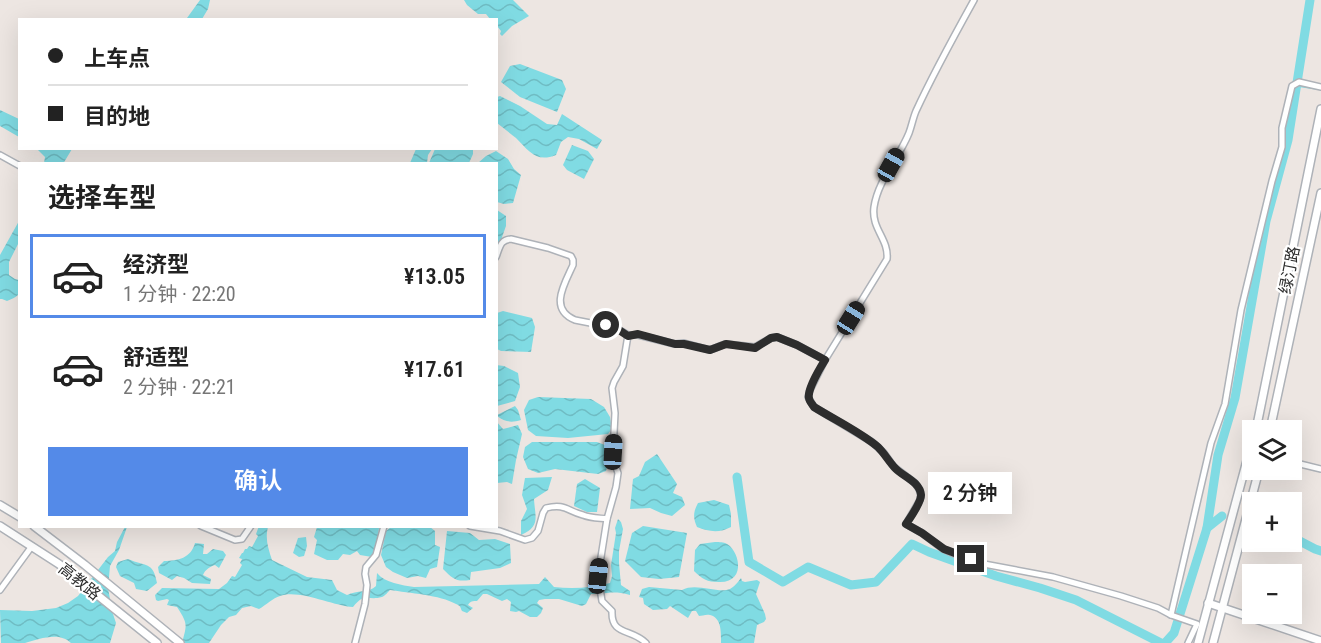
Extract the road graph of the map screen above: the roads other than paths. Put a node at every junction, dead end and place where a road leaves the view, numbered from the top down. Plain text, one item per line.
1 (974, 0) edge
2 (1321, 87) edge
3 (1321, 109) edge
4 (0, 155) edge
5 (18, 165) edge
6 (1304, 196) junction
7 (1320, 198) edge
8 (498, 252) edge
9 (628, 336) junction
10 (825, 360) junction
11 (1258, 420) edge
12 (1272, 420) edge
13 (1302, 464) edge
14 (1321, 469) edge
15 (1242, 479) edge
16 (1256, 480) edge
17 (0, 505) edge
18 (18, 517) edge
19 (607, 519) junction
20 (0, 526) edge
21 (37, 528) edge
22 (206, 528) edge
23 (250, 528) edge
24 (383, 528) edge
25 (482, 528) edge
26 (32, 546) junction
27 (0, 590) edge
28 (1208, 603) junction
29 (1222, 608) junction
30 (1174, 615) junction
31 (1321, 641) edge
32 (157, 643) edge
33 (180, 643) edge
34 (355, 643) edge
35 (646, 643) edge
36 (1188, 643) edge
37 (1198, 643) edge
38 (1213, 643) edge

1 - 10 street
2 - 30 street
3 - 6 main road, 绿汀路
4 - 5 street
6 - 7 main road
6 - 11 main road, 绿汀路
7 - 12 main road, 绿汀路
8 - 9 street
9 - 10 street
9 - 19 street
10 - 30 street
13 - 14 street
15 - 28 main road
16 - 29 main road
17 - 18 main road
19 - 25 street
19 - 35 street
20 - 26 main road, 高教路
21 - 33 main road, 高教路
22 - 23 street
24 - 34 street
26 - 27 street
26 - 32 main road, 高教路
28 - 29 main road
28 - 37 main road
29 - 31 main road
29 - 38 main road
30 - 36 street

